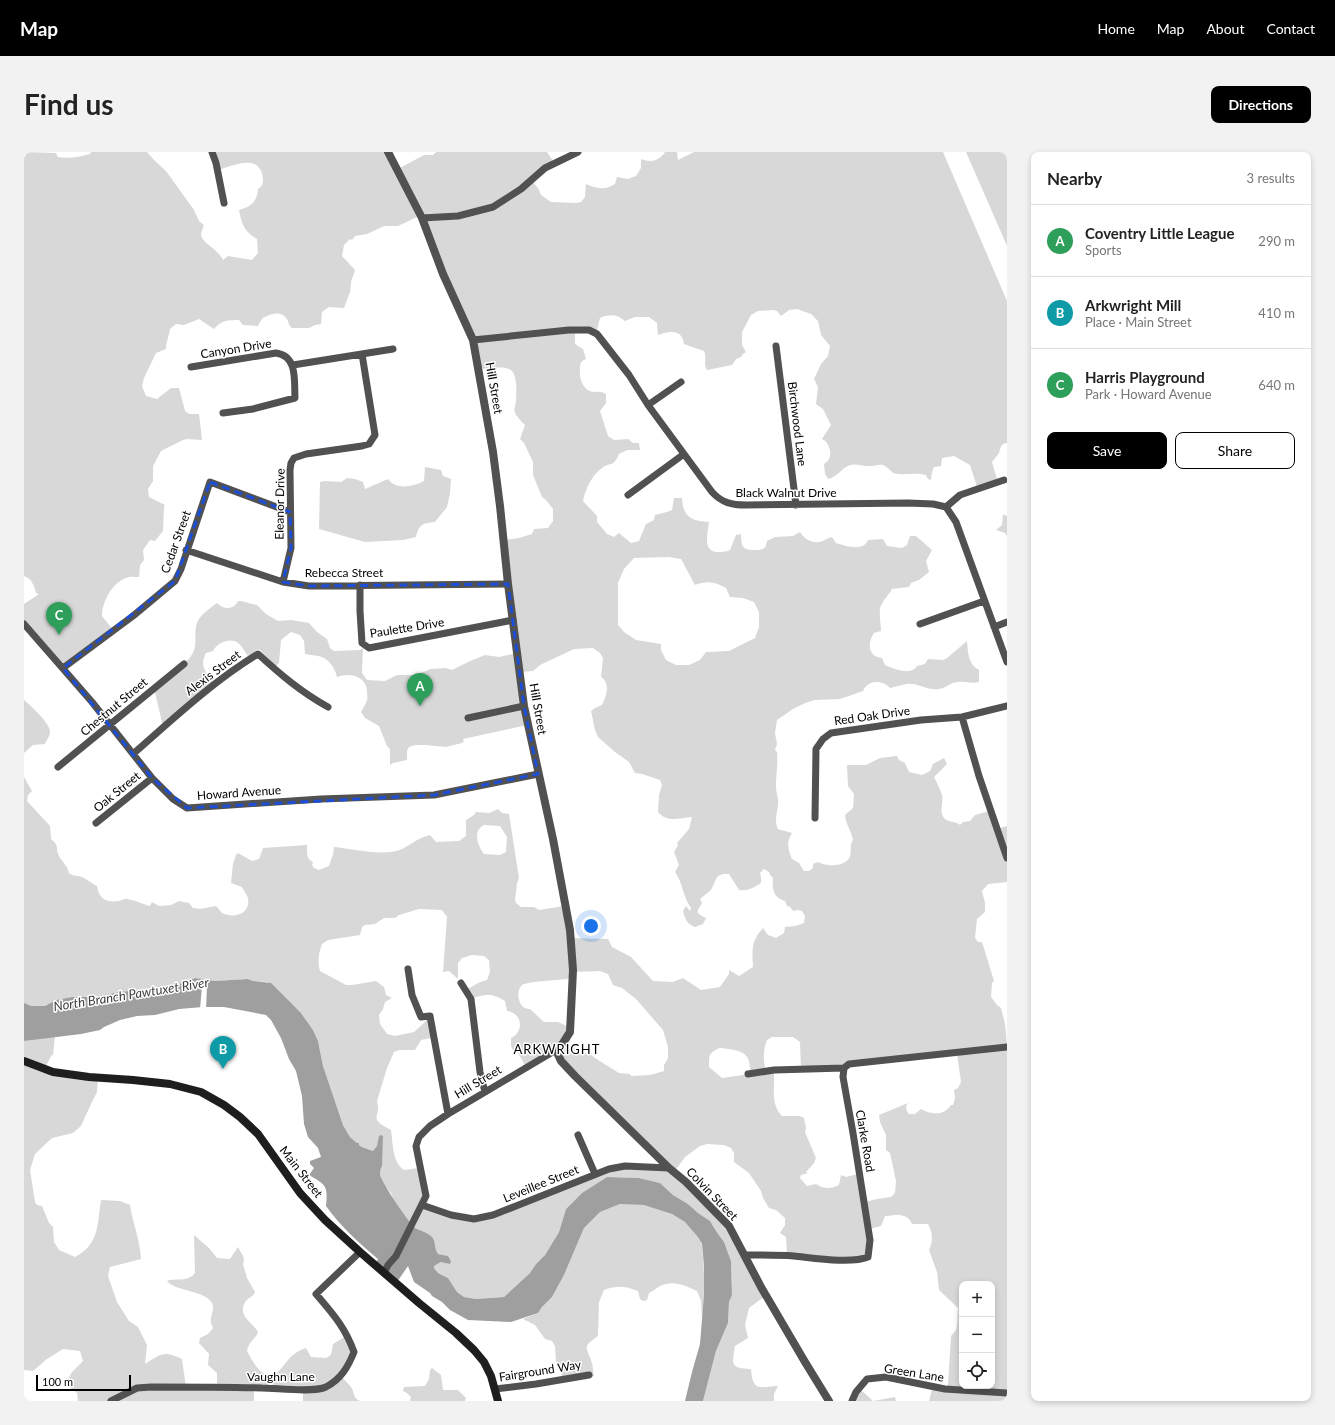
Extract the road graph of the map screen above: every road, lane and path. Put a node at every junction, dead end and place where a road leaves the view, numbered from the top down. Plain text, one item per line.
1 (212, 152) edge
2 (388, 152) edge
3 (578, 152) edge
4 (224, 203) dead end
5 (422, 218) junction
6 (473, 340) junction
7 (776, 346) dead end
8 (393, 349) dead end
9 (362, 354) junction
10 (293, 365) junction
11 (191, 367) dead end
12 (681, 382) dead end
13 (648, 405) junction
14 (223, 414) dead end
15 (684, 454) junction
16 (1004, 480) dead end
17 (628, 495) dead end
18 (796, 504) junction
19 (946, 506) junction
20 (290, 512) junction
21 (186, 550) junction
22 (283, 582) junction
23 (508, 584) junction
24 (360, 585) junction
25 (984, 600) junction
26 (512, 620) junction
27 (1007, 622) edge
28 (24, 624) edge
29 (920, 624) dead end
30 (994, 626) junction
31 (1007, 662) edge
32 (184, 664) dead end
33 (63, 668) junction
34 (524, 706) junction
35 (1007, 706) edge
36 (328, 707) dead end
37 (962, 717) junction
38 (468, 718) dead end
39 (109, 724) junction
40 (133, 754) junction
41 (58, 767) dead end
42 (538, 774) junction
43 (152, 778) junction
44 (815, 818) dead end
45 (96, 823) dead end
46 (1007, 858) edge
47 (408, 968) dead end
48 (461, 983) dead end
49 (1007, 1047) edge
50 (556, 1050) junction
51 (24, 1061) edge
52 (844, 1068) junction
53 (748, 1074) dead end
54 (485, 1092) junction
55 (448, 1114) junction
56 (578, 1135) dead end
57 (669, 1168) junction
58 (595, 1174) junction
59 (422, 1205) junction
60 (360, 1252) junction
61 (744, 1255) junction
62 (384, 1273) junction
63 (589, 1375) dead end
64 (495, 1389) junction
65 (1007, 1393) edge
66 (111, 1401) edge
67 (498, 1401) edge
68 (829, 1401) edge
69 (852, 1401) edge

1 - 4 street
2 - 5 street, Hill Street
3 - 5 street
5 - 6 street, Hill Street
6 - 13 street, Black Walnut Drive
6 - 23 street, Hill Street
7 - 18 street, Birchwood Lane
8 - 9 street
9 - 10 street
9 - 20 street, Eleanor Drive
10 - 11 street, Canyon Drive
10 - 14 street
12 - 13 street
13 - 15 street, Black Walnut Drive
15 - 17 street
15 - 18 street, Black Walnut Drive
16 - 19 street
18 - 19 street, Black Walnut Drive
19 - 25 street
20 - 21 street, Cedar Street
20 - 22 street, Eleanor Drive
21 - 22 street, Rebecca Street
21 - 33 street, Cedar Street
22 - 24 street, Rebecca Street
23 - 24 street, Rebecca Street
23 - 26 street, Hill Street
24 - 26 street, Paulette Drive
25 - 29 street
25 - 30 street
26 - 34 street, Hill Street
27 - 30 street
28 - 33 street, Howard Avenue
30 - 31 street
32 - 39 street, Chestnut Street
33 - 39 street, Howard Avenue
34 - 38 street
34 - 42 street, Hill Street
35 - 37 street, Red Oak Drive
36 - 40 street, Alexis Street
37 - 44 street, Red Oak Drive
37 - 46 street
39 - 40 street, Howard Avenue
39 - 41 street, Chestnut Street
40 - 43 street, Howard Avenue
42 - 43 street, Howard Avenue
42 - 50 street, Hill Street
43 - 45 street, Oak Street
47 - 55 street
48 - 54 street
49 - 52 street
50 - 54 street, Hill Street
50 - 57 street, Colvin Street
51 - 60 main road, Main Street
52 - 53 street
52 - 61 street, Clarke Road
54 - 55 street, Hill Street
55 - 59 street, Hill Street
56 - 58 street
57 - 58 street, Leveillee Street
57 - 61 street, Colvin Street
58 - 59 street, Leveillee Street
59 - 62 street, Hill Street
60 - 62 main road, Main Street
60 - 66 street, Vaughn Lane
61 - 68 street, Colvin Street
62 - 64 main road, Main Street
63 - 64 street, Fairground Way
64 - 67 main road, Main Street
65 - 69 street, Green Lane

